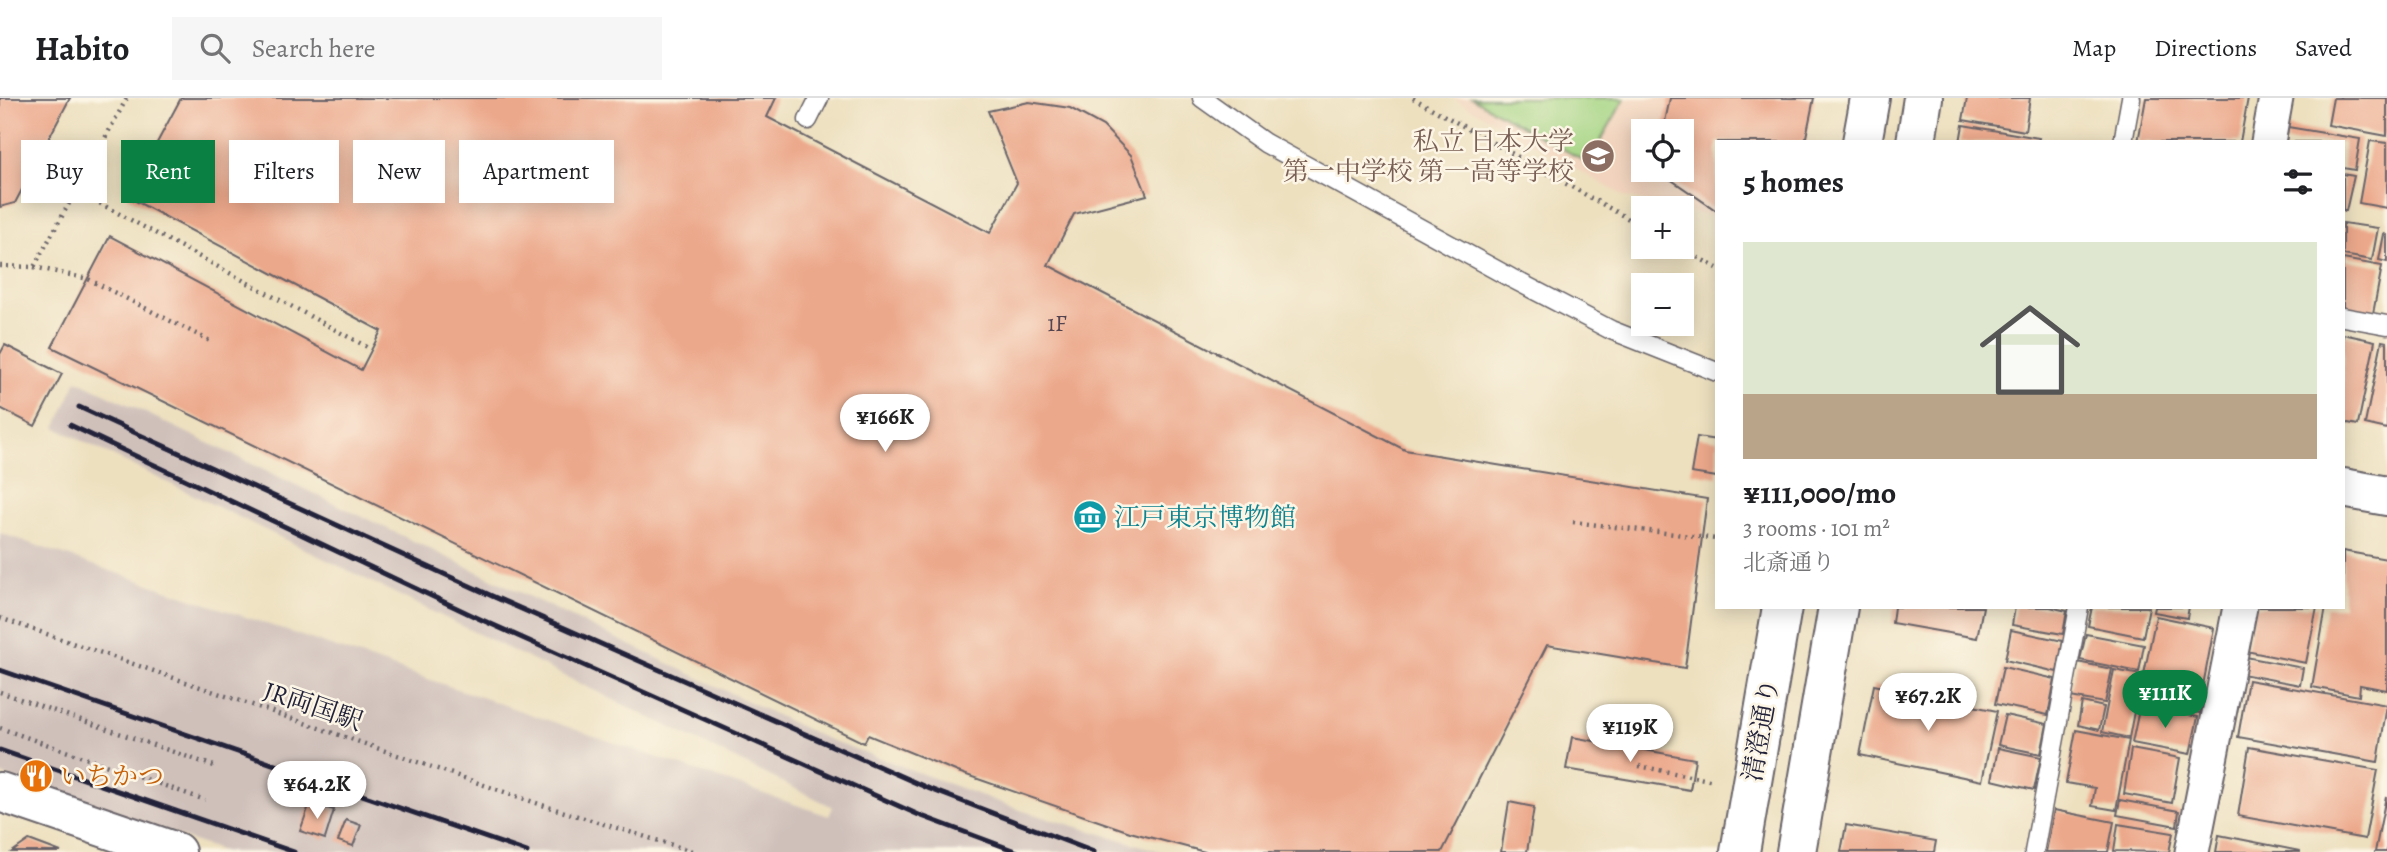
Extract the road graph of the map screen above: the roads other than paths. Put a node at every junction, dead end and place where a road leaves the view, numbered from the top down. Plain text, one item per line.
1 (819, 98) edge
2 (1202, 98) edge
3 (1870, 98) edge
4 (1923, 98) edge
5 (2131, 98) edge
6 (2276, 98) edge
7 (807, 120) dead end
8 (1862, 140) edge
9 (1916, 140) edge
10 (2123, 140) edge
11 (2268, 140) edge
12 (2345, 317) edge
13 (2387, 325) edge
14 (1715, 371) edge
15 (2345, 488) edge
16 (2387, 496) edge
17 (1782, 609) edge
18 (1838, 609) edge
19 (2079, 609) edge
20 (2240, 609) edge
21 (0, 792) edge
22 (176, 852) edge
23 (1740, 852) edge
24 (1796, 852) edge
25 (2034, 852) edge
26 (2192, 852) edge

1 - 7 lane
2 - 14 lane
3 - 8 main road
4 - 9 main road
5 - 10 lane
6 - 11 street
12 - 13 lane
15 - 16 main road
17 - 23 main road, 清澄通り
18 - 24 main road, 清澄通り
19 - 25 lane
20 - 26 street
21 - 22 main road

